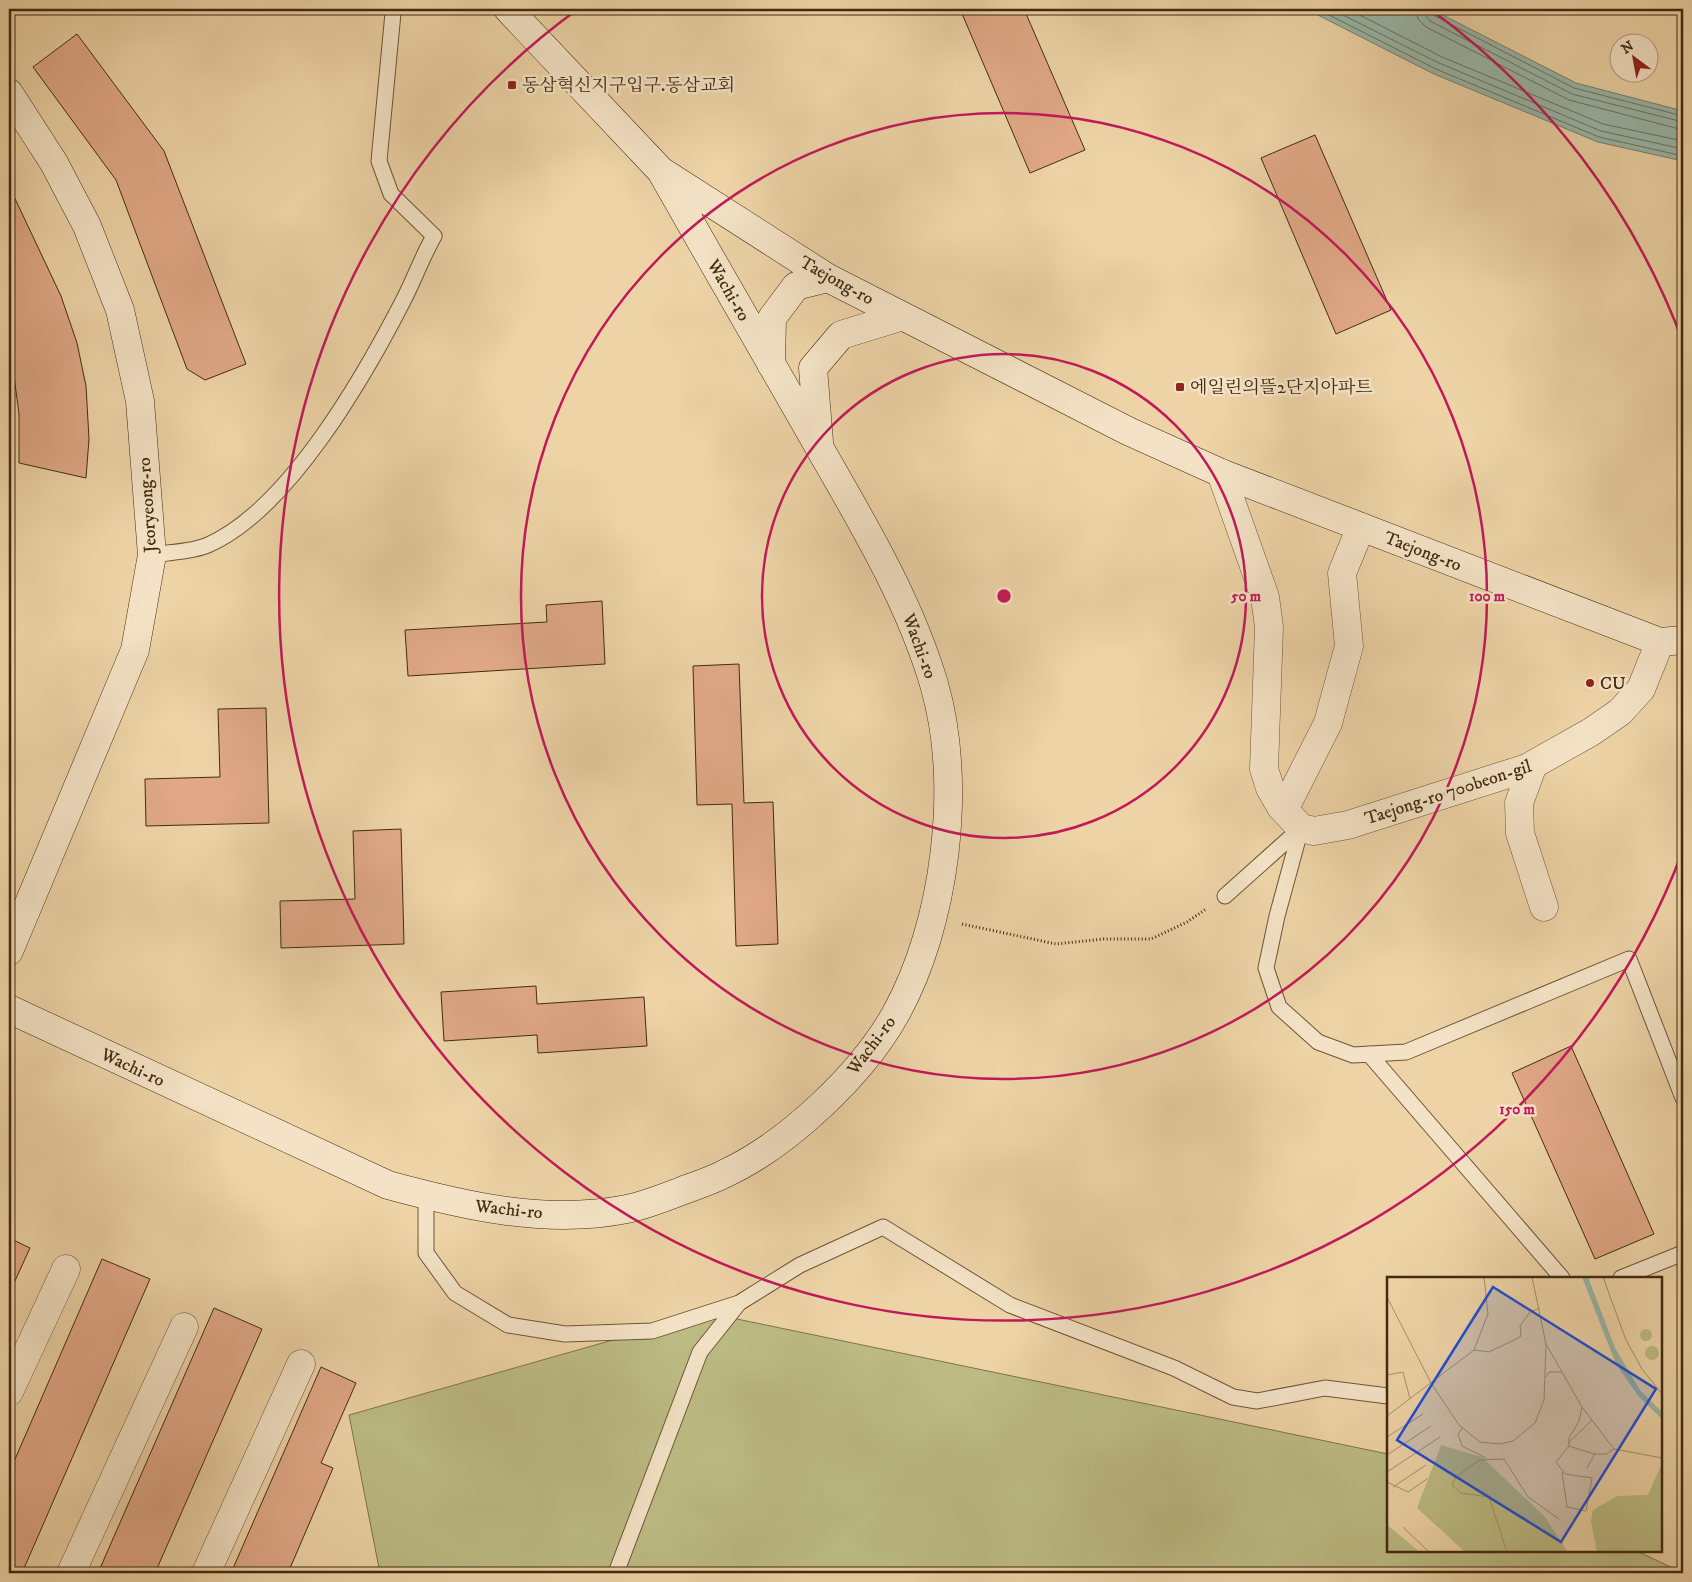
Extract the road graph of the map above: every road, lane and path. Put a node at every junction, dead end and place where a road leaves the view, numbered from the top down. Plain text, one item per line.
1 (396, 9) edge
2 (508, 9) edge
3 (9, 94) edge
4 (661, 171) junction
5 (828, 278) junction
6 (903, 316) junction
7 (771, 364) junction
8 (820, 448) junction
9 (1221, 473) junction
10 (1361, 527) junction
11 (152, 555) junction
12 (1671, 641) edge
13 (1533, 765) junction
14 (1293, 819) junction
15 (1225, 896) joint
16 (1544, 907) dead end
17 (932, 917) junction
18 (9, 950) edge
19 (9, 1009) edge
20 (1370, 1054) junction
21 (1683, 1098) edge
22 (426, 1195) junction
23 (1683, 1253) edge
24 (66, 1269) dead end
25 (1561, 1277) edge
26 (1623, 1277) edge
27 (739, 1303) junction
28 (184, 1327) dead end
29 (301, 1364) dead end
30 (9, 1392) edge
31 (1387, 1396) edge
32 (71, 1573) edge
33 (206, 1573) edge
34 (616, 1573) edge

1 - 11 lane
2 - 4 main road, Taejong-ro
3 - 11 main road, Jeoryeong-ro
4 - 5 main road, Taejong-ro
4 - 7 main road, Wachi-ro
5 - 6 main road, Taejong-ro
5 - 7 main road
6 - 8 main road
6 - 9 main road, Taejong-ro
7 - 8 main road, Wachi-ro
8 - 17 main road, Wachi-ro
9 - 10 main road, Taejong-ro
9 - 14 main road
10 - 12 main road, Taejong-ro
10 - 14 main road
11 - 18 main road, Jeoryeong-ro
12 - 13 main road, Taejong-ro 700beon-gil
13 - 14 main road, Taejong-ro 700beon-gil
13 - 16 main road
14 - 15 lane
14 - 20 lane
15 - 17 path
17 - 22 main road, Wachi-ro
19 - 22 main road, Wachi-ro
20 - 21 lane
20 - 25 lane
22 - 27 lane
23 - 26 lane
24 - 30 main road
27 - 31 lane
27 - 34 lane
28 - 32 main road
29 - 33 main road

